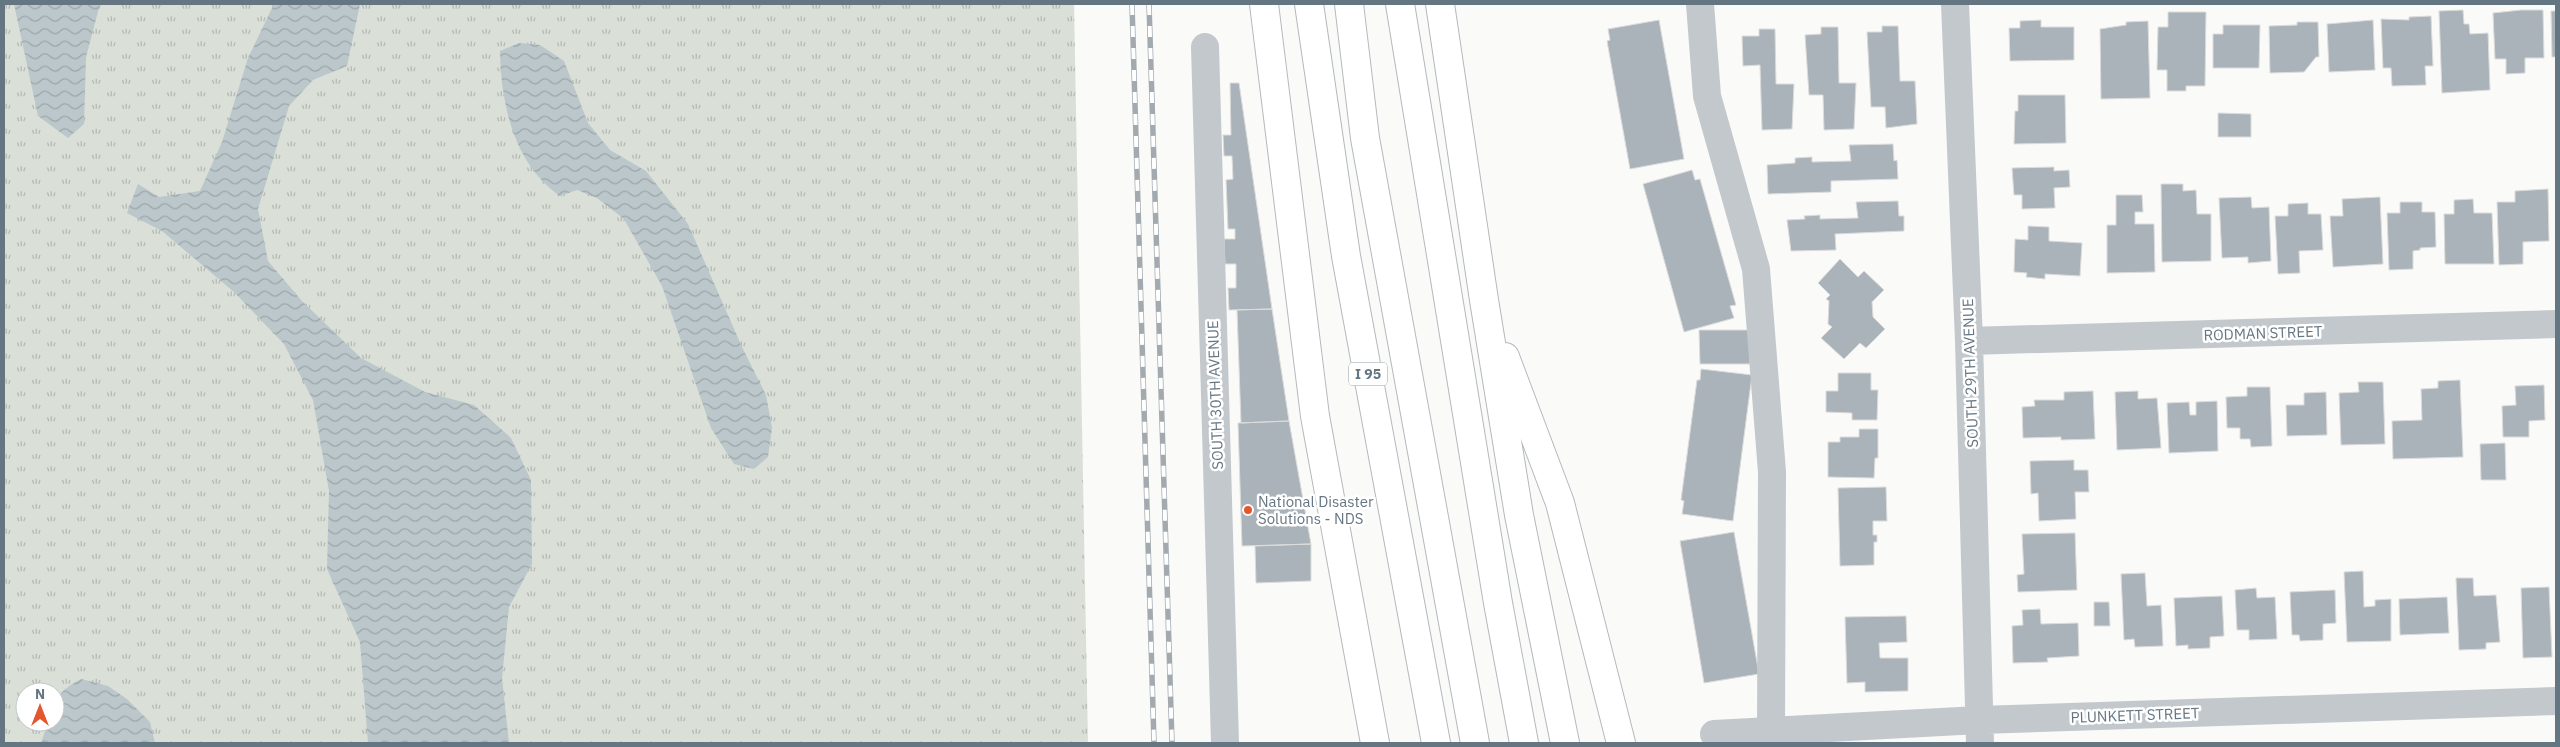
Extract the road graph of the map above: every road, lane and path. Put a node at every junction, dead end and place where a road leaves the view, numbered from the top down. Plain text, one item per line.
1 (1264, 4) edge
2 (1309, 4) edge
3 (1349, 4) edge
4 (1400, 4) edge
5 (1440, 4) edge
6 (1700, 4) edge
7 (1955, 4) edge
8 (1205, 47) dead end
9 (1484, 300) junction
10 (2556, 324) edge
11 (1970, 342) junction
12 (2556, 701) edge
13 (1771, 731) junction
14 (1980, 732) edge
15 (1714, 734) dead end
16 (1225, 743) edge
17 (1375, 743) edge
18 (1436, 743) edge
19 (1475, 743) edge
20 (1524, 743) edge
21 (1565, 743) edge
22 (1621, 743) edge

1 - 17 highway
2 - 18 highway, I 95
3 - 19 highway
4 - 20 highway
5 - 9 highway
6 - 13 street
7 - 11 street, SOUTH 29TH AVENUE
8 - 16 street, SOUTH 30TH AVENUE
9 - 21 highway
9 - 22 highway
10 - 11 street, RODMAN STREET
11 - 14 street, SOUTH 29TH AVENUE
12 - 14 street, PLUNKETT STREET
13 - 14 street, PLUNKETT STREET
13 - 15 street, PLUNKETT STREET

